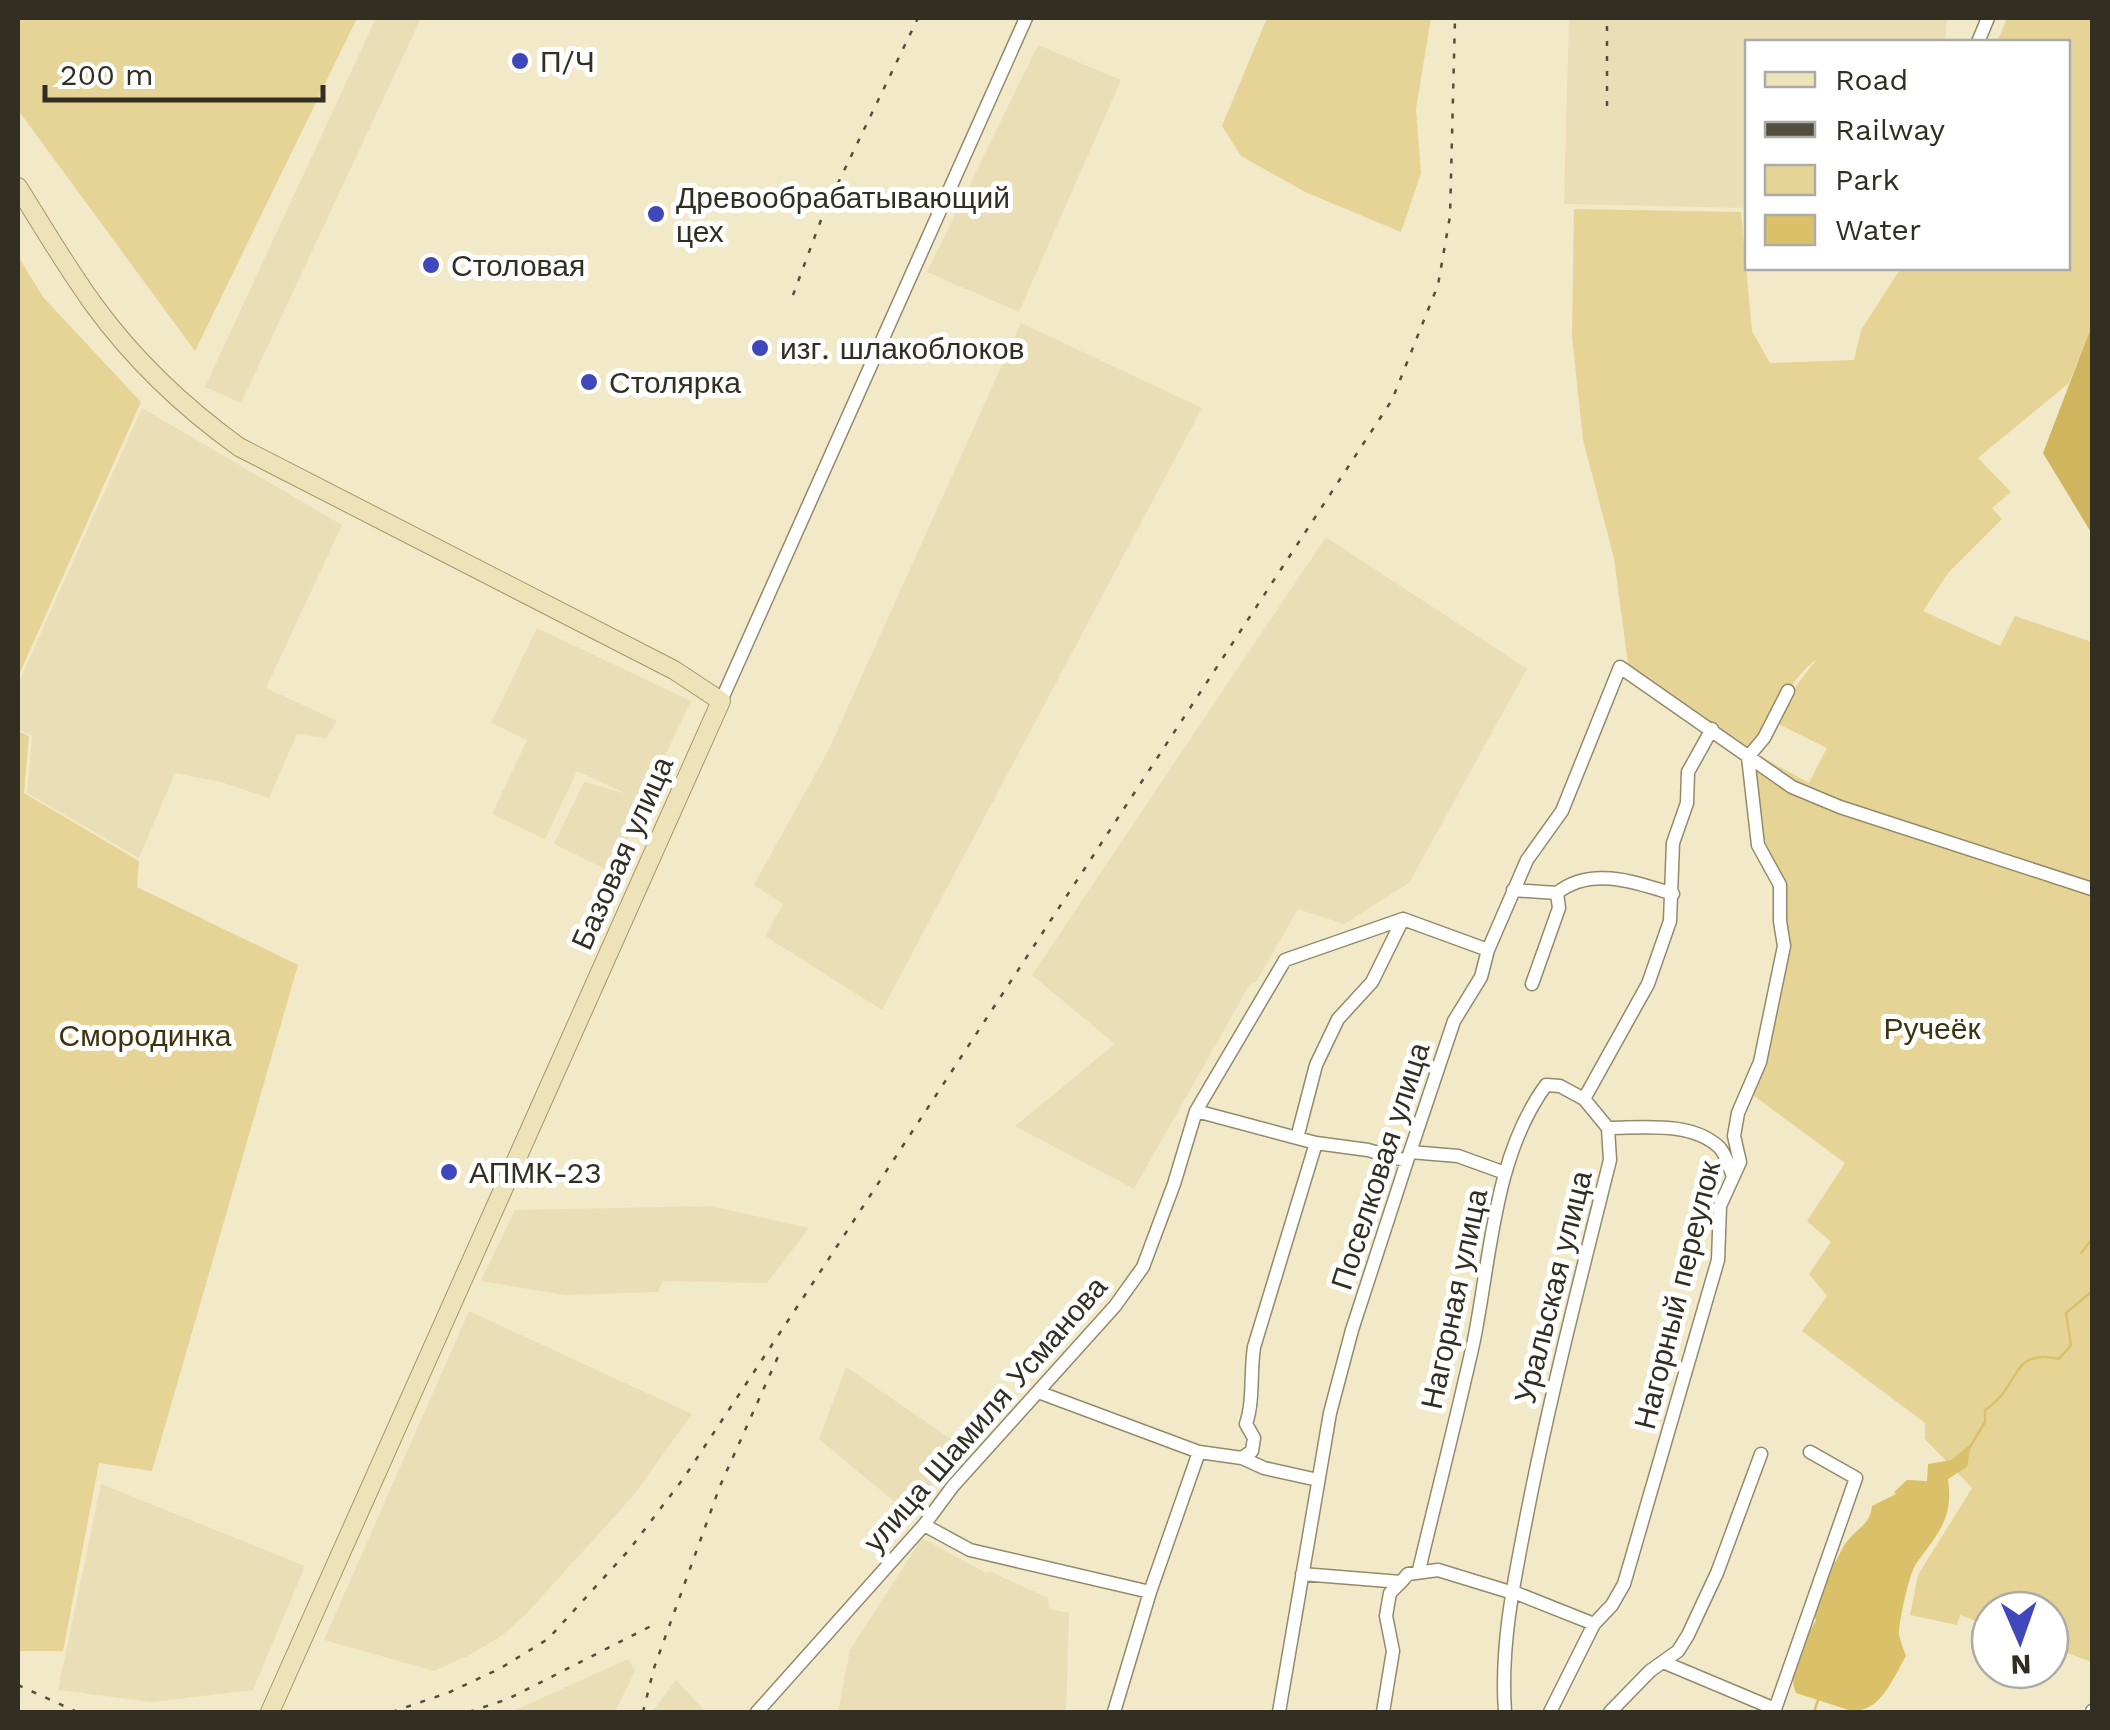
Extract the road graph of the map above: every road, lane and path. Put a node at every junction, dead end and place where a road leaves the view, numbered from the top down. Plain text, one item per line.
1 (1026, 18) edge
2 (18, 188) edge
3 (1788, 691) dead end
4 (721, 701) junction
5 (1712, 729) junction
6 (1748, 757) junction
7 (2092, 889) edge
8 (1514, 890) junction
9 (1556, 893) junction
10 (1673, 894) junction
11 (1403, 920) junction
12 (1488, 950) junction
13 (1532, 984) dead end
14 (1584, 1099) junction
15 (1196, 1110) junction
16 (1608, 1128) junction
17 (1298, 1138) junction
18 (1316, 1143) junction
19 (1408, 1157) junction
20 (1505, 1173) junction
21 (1733, 1176) junction
22 (1038, 1392) junction
23 (1198, 1452) junction
24 (1810, 1452) dead end
25 (1761, 1454) dead end
26 (1242, 1458) junction
27 (1318, 1480) junction
28 (924, 1525) junction
29 (1419, 1570) junction
30 (1302, 1574) junction
31 (1401, 1582) junction
32 (1511, 1591) junction
33 (1150, 1592) junction
34 (1594, 1624) junction
35 (1664, 1662) junction
36 (1775, 1711) edge
37 (270, 1712) edge
38 (758, 1712) edge
39 (1114, 1712) edge
40 (1279, 1712) edge
41 (1383, 1712) edge
42 (1505, 1712) edge
43 (1550, 1712) edge
44 (1610, 1712) edge

1 - 4 street, Базовая улица
2 - 4 main road
3 - 6 street
4 - 37 main road, Базовая улица
5 - 6 street
5 - 8 street, Поселковая улица
5 - 10 street
6 - 7 street
6 - 21 street, Нагорный переулок
8 - 9 street
8 - 12 street, Поселковая улица
9 - 10 street
9 - 13 street
10 - 14 street
11 - 12 street
11 - 15 street, улица Шамиля Усманова
11 - 17 street
12 - 19 street, Поселковая улица
14 - 16 street
14 - 20 street, Нагорная улица
15 - 17 street
15 - 22 street, улица Шамиля Усманова
16 - 21 street
16 - 32 street, Уральская улица
17 - 18 street
18 - 19 street
18 - 26 street
19 - 20 street
19 - 27 street, Поселковая улица
20 - 29 street, Нагорная улица
21 - 34 street, Нагорный переулок
22 - 23 street
22 - 28 street, улица Шамиля Усманова
23 - 26 street
23 - 33 street
24 - 36 street
25 - 35 street
26 - 27 street
27 - 30 street, Поселковая улица
28 - 33 street
28 - 38 street, улица Шамиля Усманова
29 - 31 street
29 - 32 street
30 - 31 street
30 - 40 street, Поселковая улица
31 - 41 street
32 - 34 street
32 - 42 street, Уральская улица
33 - 39 street
34 - 43 street, Нагорный переулок
35 - 36 street
35 - 44 street

